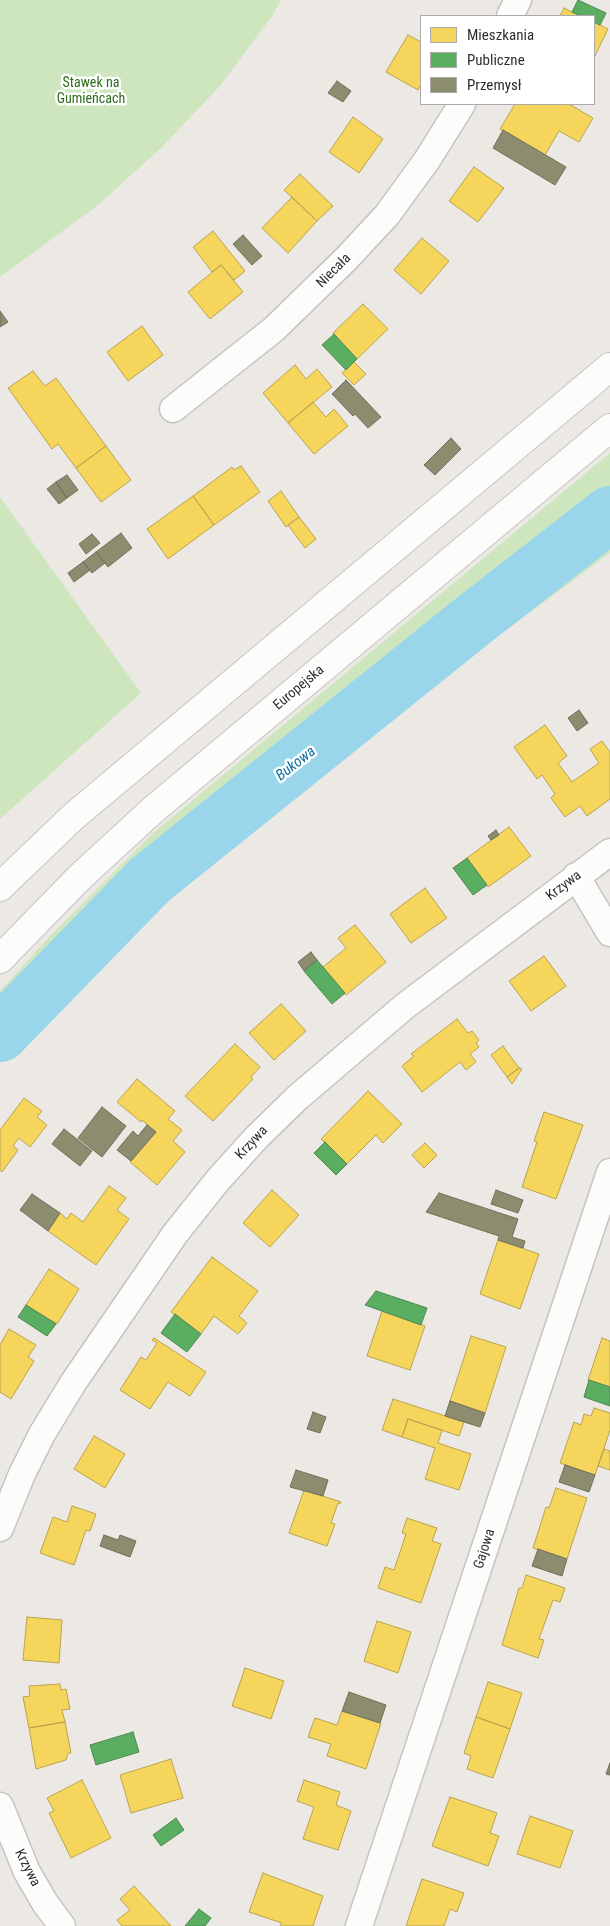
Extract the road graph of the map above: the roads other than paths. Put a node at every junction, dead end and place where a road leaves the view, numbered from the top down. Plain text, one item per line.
1 (518, 0) edge
2 (510, 15) edge
3 (461, 105) edge
4 (610, 367) edge
5 (173, 409) dead end
6 (610, 428) edge
7 (610, 852) edge
8 (576, 876) junction
9 (0, 887) edge
10 (610, 932) edge
11 (0, 960) edge
12 (610, 1172) edge
13 (0, 1528) edge
14 (0, 1806) edge
15 (62, 1926) edge
16 (359, 1926) edge

1 - 2 street
3 - 5 street, Niecała
4 - 9 main road
6 - 11 main road, Europejska
7 - 8 street, Krzywa
8 - 10 street
8 - 13 street, Krzywa
12 - 16 street, Gajowa
14 - 15 street, Krzywa

